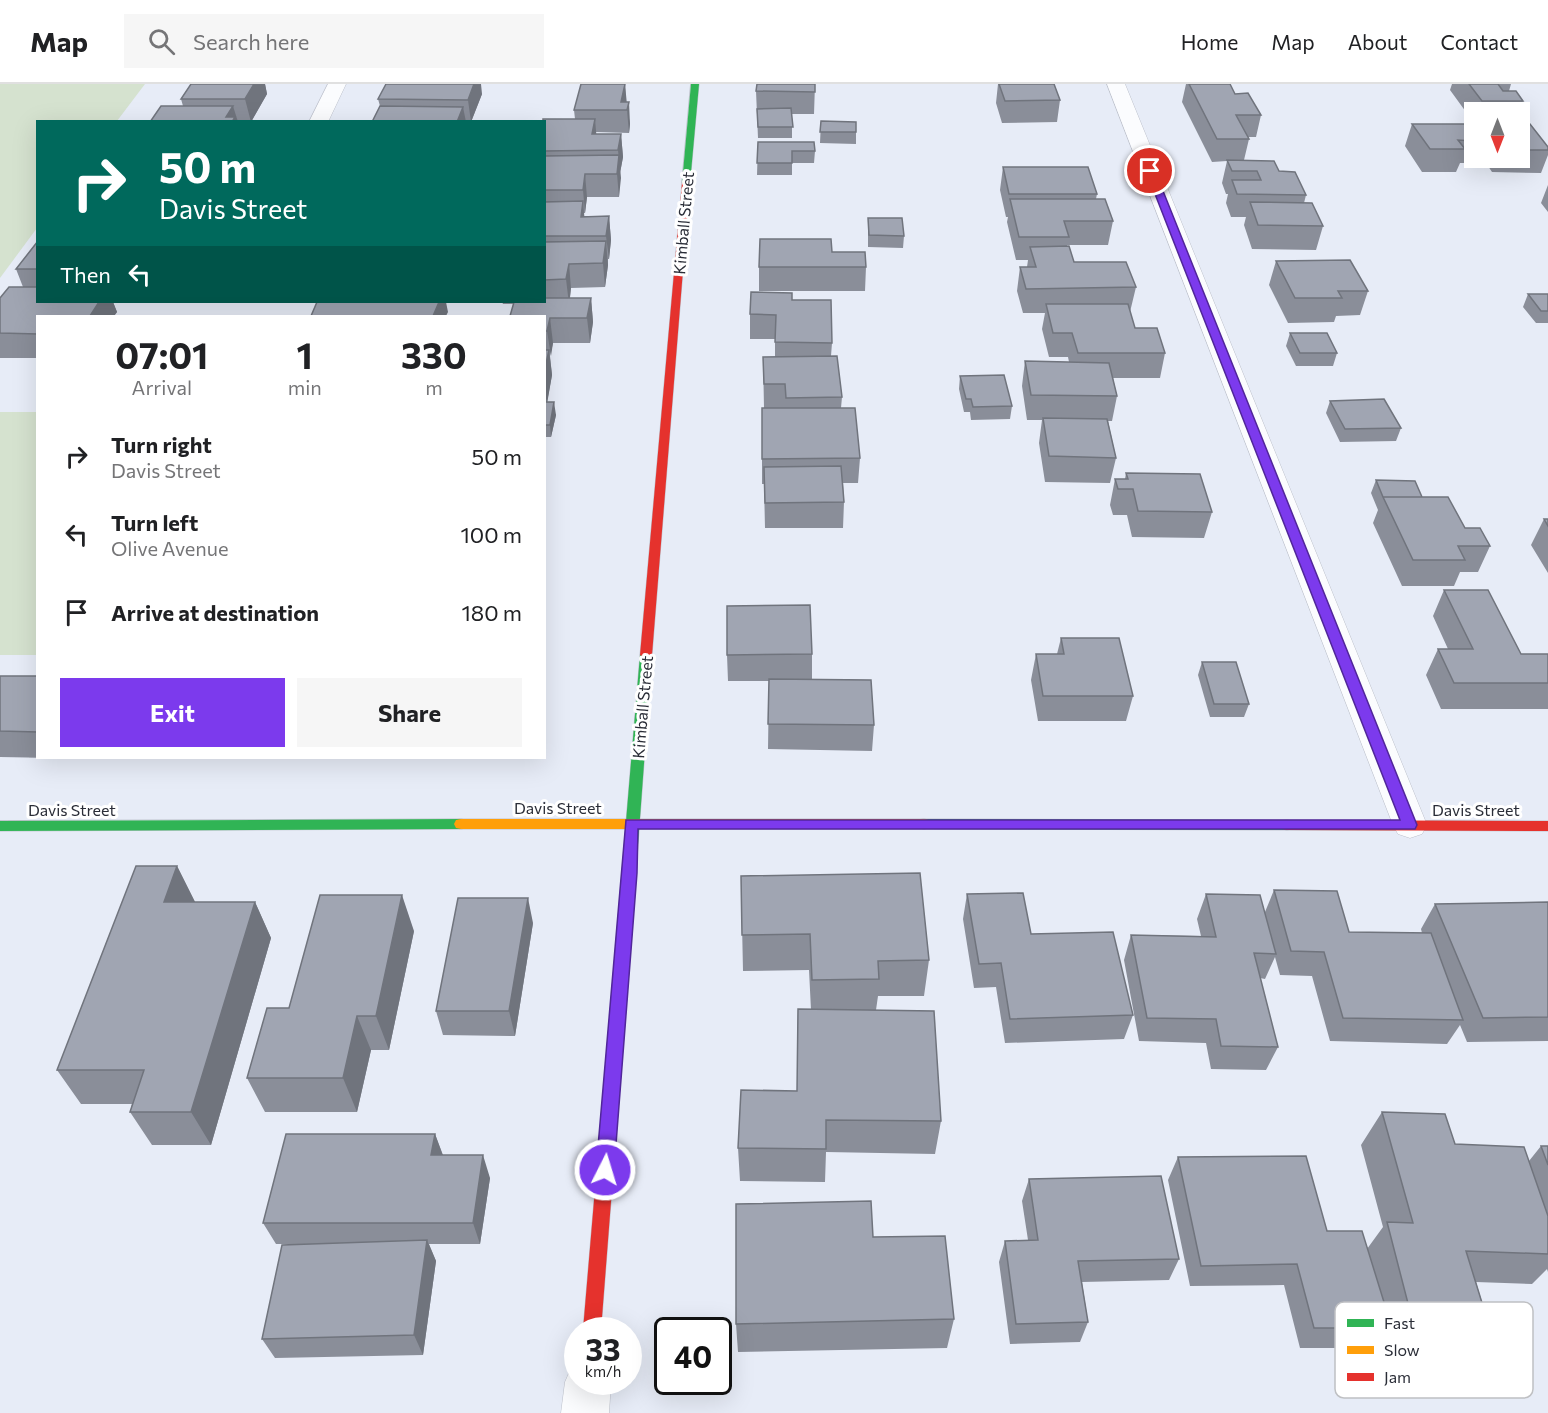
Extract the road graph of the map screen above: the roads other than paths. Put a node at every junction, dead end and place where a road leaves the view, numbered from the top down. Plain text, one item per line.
1 (337, 84) edge
2 (695, 84) edge
3 (1116, 84) edge
4 (319, 120) edge
5 (631, 824) junction
6 (1410, 825) junction
7 (0, 826) edge
8 (1548, 826) edge
9 (593, 1317) edge
10 (587, 1395) edge
11 (585, 1413) edge

1 - 4 street
2 - 5 street, Kimball Street
3 - 6 street
5 - 6 street, Davis Street
5 - 7 street, Davis Street
5 - 9 street, Kimball Street
6 - 8 street, Davis Street
10 - 11 street

